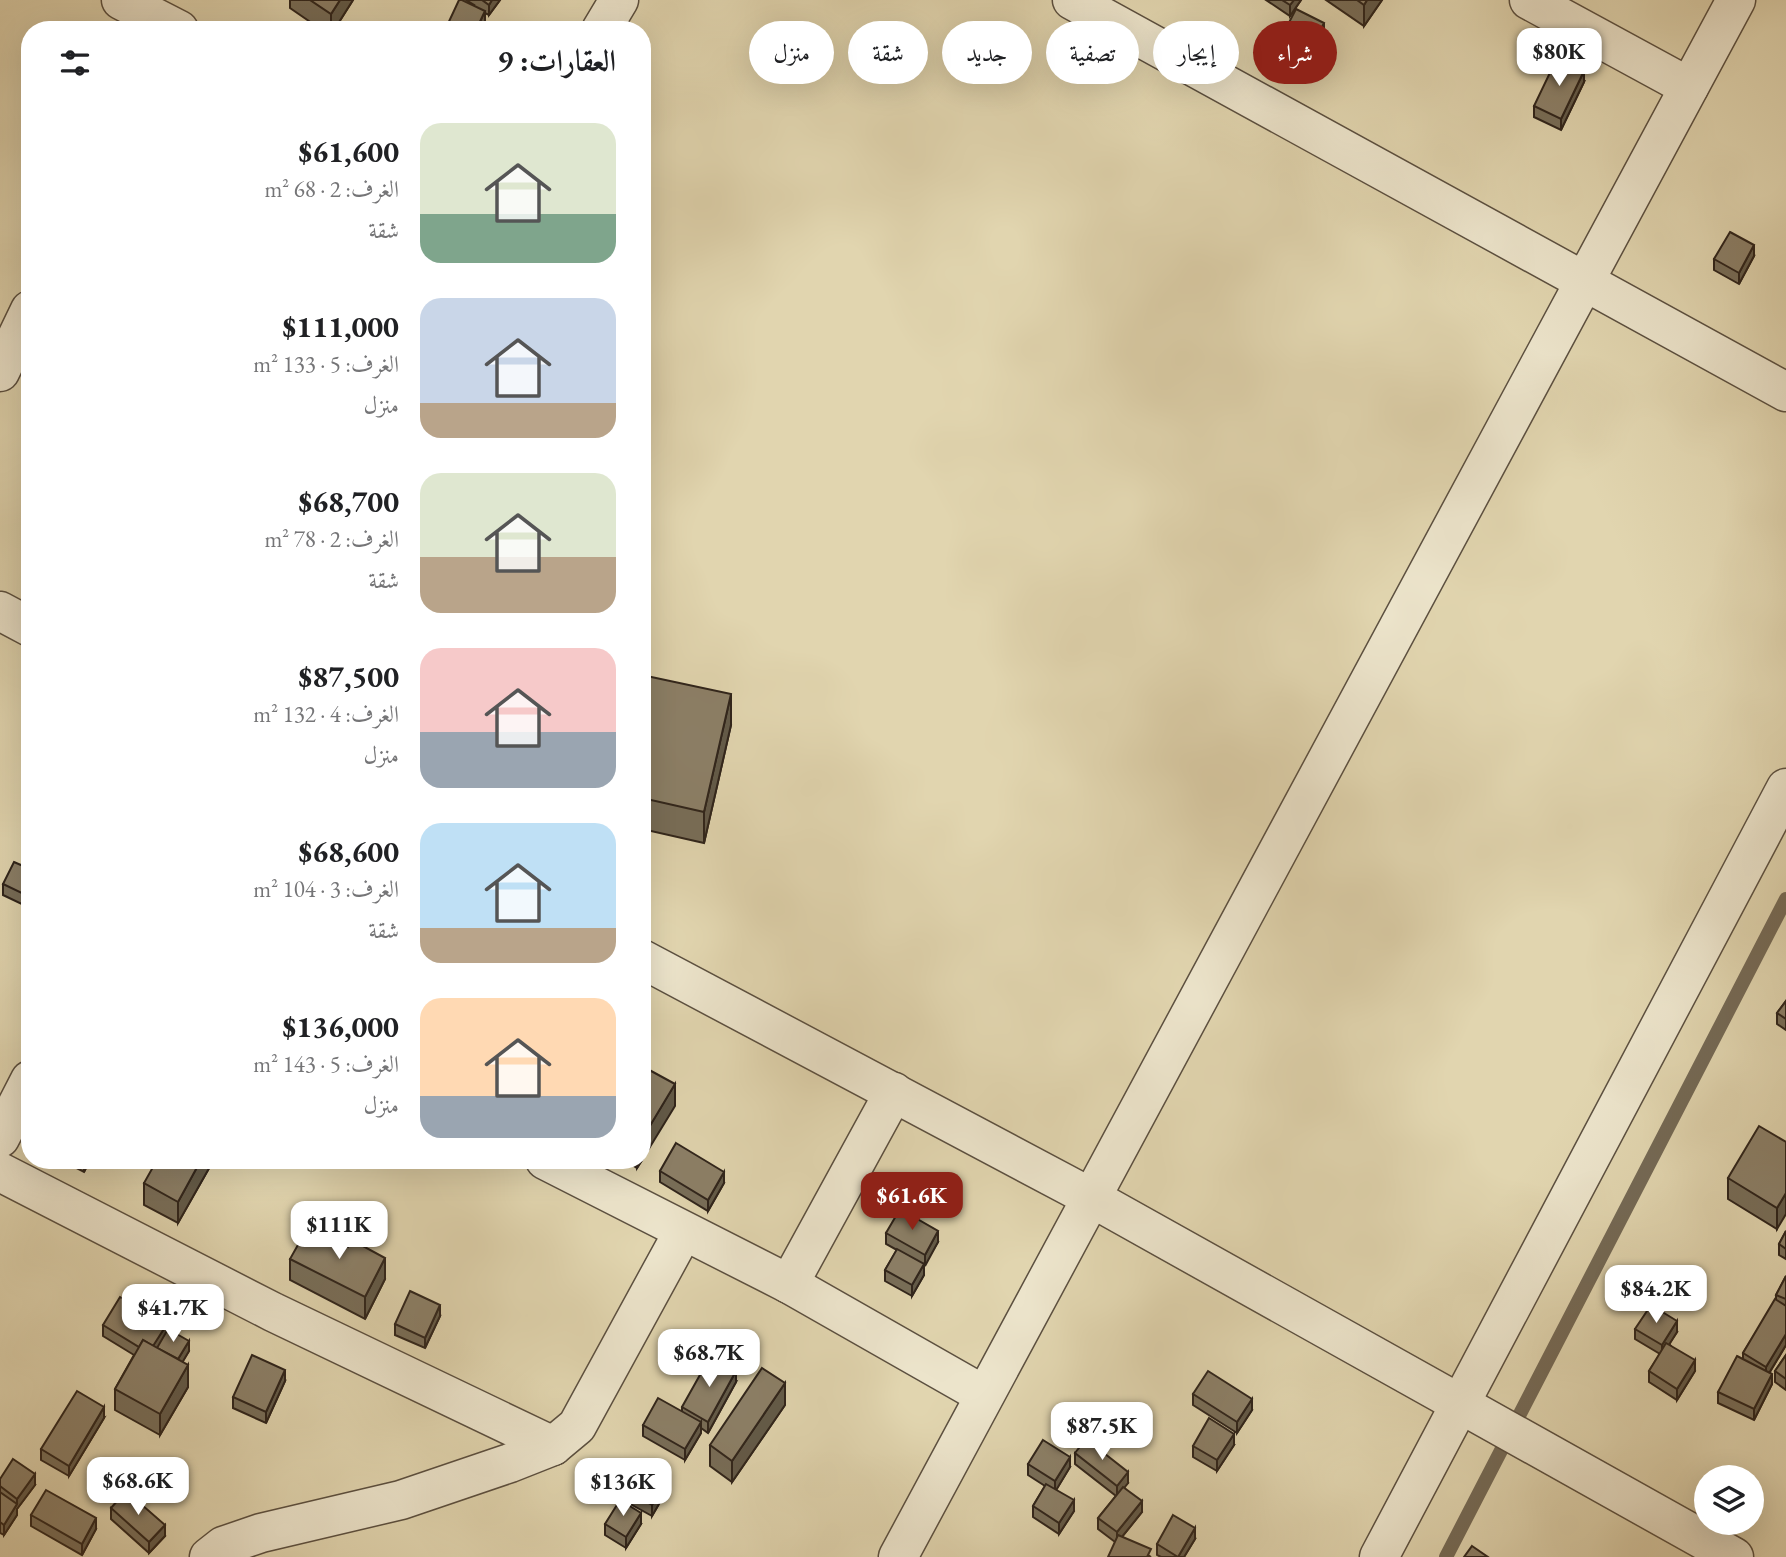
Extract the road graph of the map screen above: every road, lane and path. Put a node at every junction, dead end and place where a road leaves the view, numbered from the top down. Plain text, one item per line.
1 (121, 0) edge
2 (619, 0) edge
3 (1072, 0) edge
4 (1529, 0) edge
5 (1736, 0) edge
6 (158, 21) edge
7 (606, 21) edge
8 (1689, 87) junction
9 (1585, 279) junction
10 (21, 312) edge
11 (0, 372) edge
12 (1786, 392) edge
13 (0, 611) edge
14 (21, 622) edge
15 (1786, 789) edge
16 (651, 964) edge
17 (894, 1092) junction
18 (21, 1097) edge
19 (0, 1138) edge
20 (562, 1169) edge
21 (0, 1172) edge
22 (1090, 1197) junction
23 (683, 1232) junction
24 (789, 1284) junction
25 (984, 1395) junction
26 (1459, 1402) junction
27 (553, 1446) junction
28 (209, 1557) edge
29 (898, 1557) edge
30 (1379, 1557) edge
31 (1734, 1557) edge

1 - 6 street
2 - 7 street
3 - 9 street
4 - 8 street
5 - 8 street
8 - 9 street
9 - 12 street
9 - 22 street
10 - 11 street
13 - 14 street
15 - 26 street
16 - 17 street
17 - 22 street
17 - 24 street
18 - 19 street
20 - 23 street
21 - 27 street
22 - 25 street
22 - 26 street
23 - 24 street
23 - 27 street
24 - 25 street
25 - 29 street
26 - 30 street
26 - 31 street
27 - 28 street

